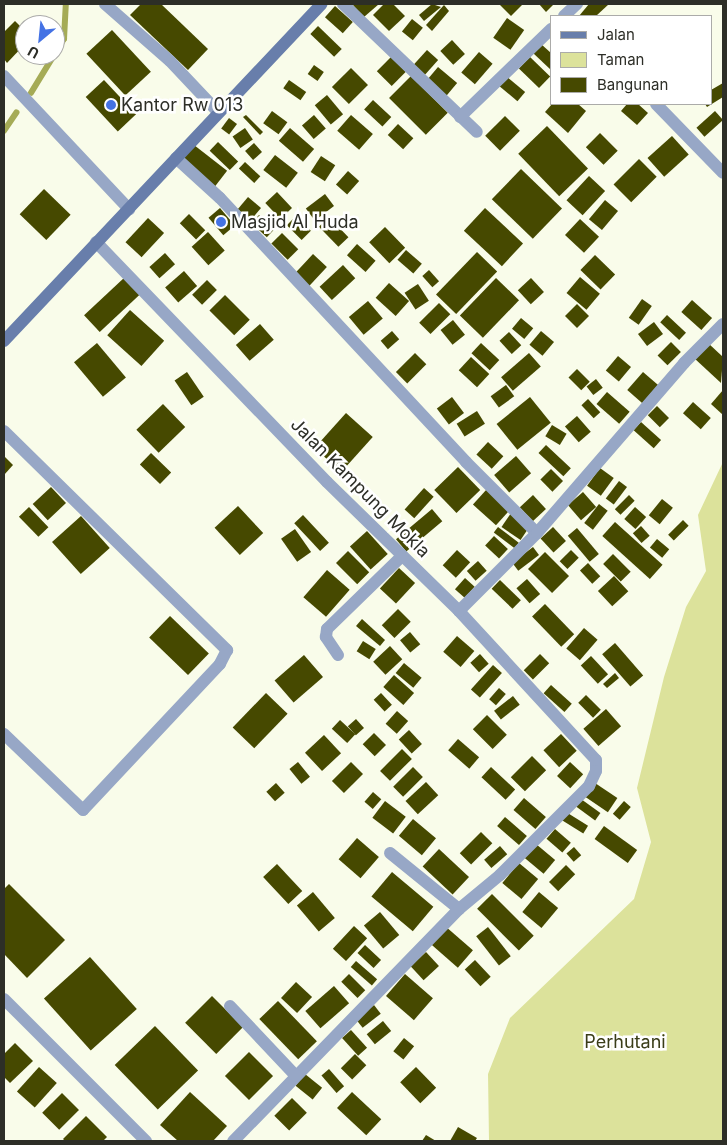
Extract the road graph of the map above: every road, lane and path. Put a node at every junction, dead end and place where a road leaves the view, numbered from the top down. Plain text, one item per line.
1 (105, 4) edge
2 (322, 4) edge
3 (343, 4) edge
4 (550, 30) edge
5 (4, 76) edge
6 (657, 105) edge
7 (218, 112) junction
8 (460, 117) junction
9 (477, 132) dead end
10 (176, 158) junction
11 (723, 172) edge
12 (129, 209) junction
13 (96, 242) junction
14 (723, 324) edge
15 (4, 341) edge
16 (4, 432) edge
17 (537, 533) junction
18 (402, 556) junction
19 (460, 611) junction
20 (338, 655) dead end
21 (4, 734) edge
22 (390, 853) dead end
23 (459, 909) junction
24 (4, 999) edge
25 (230, 1006) dead end
26 (296, 1076) junction
27 (146, 1141) edge
28 (233, 1141) edge

1 - 7 street
2 - 7 main road
3 - 8 street
4 - 8 street
5 - 12 street
6 - 11 street
7 - 10 main road
8 - 9 street
10 - 12 main road
10 - 17 street
12 - 13 main road
13 - 15 main road
13 - 18 street, Jalan Kampung Mokla
14 - 17 street
16 - 21 street
17 - 19 street
18 - 19 street, Jalan Kampung Mokla
18 - 20 street
19 - 23 street, Jalan Kampung Mokla
22 - 23 street
23 - 26 street
24 - 27 street
25 - 26 street
26 - 28 street

